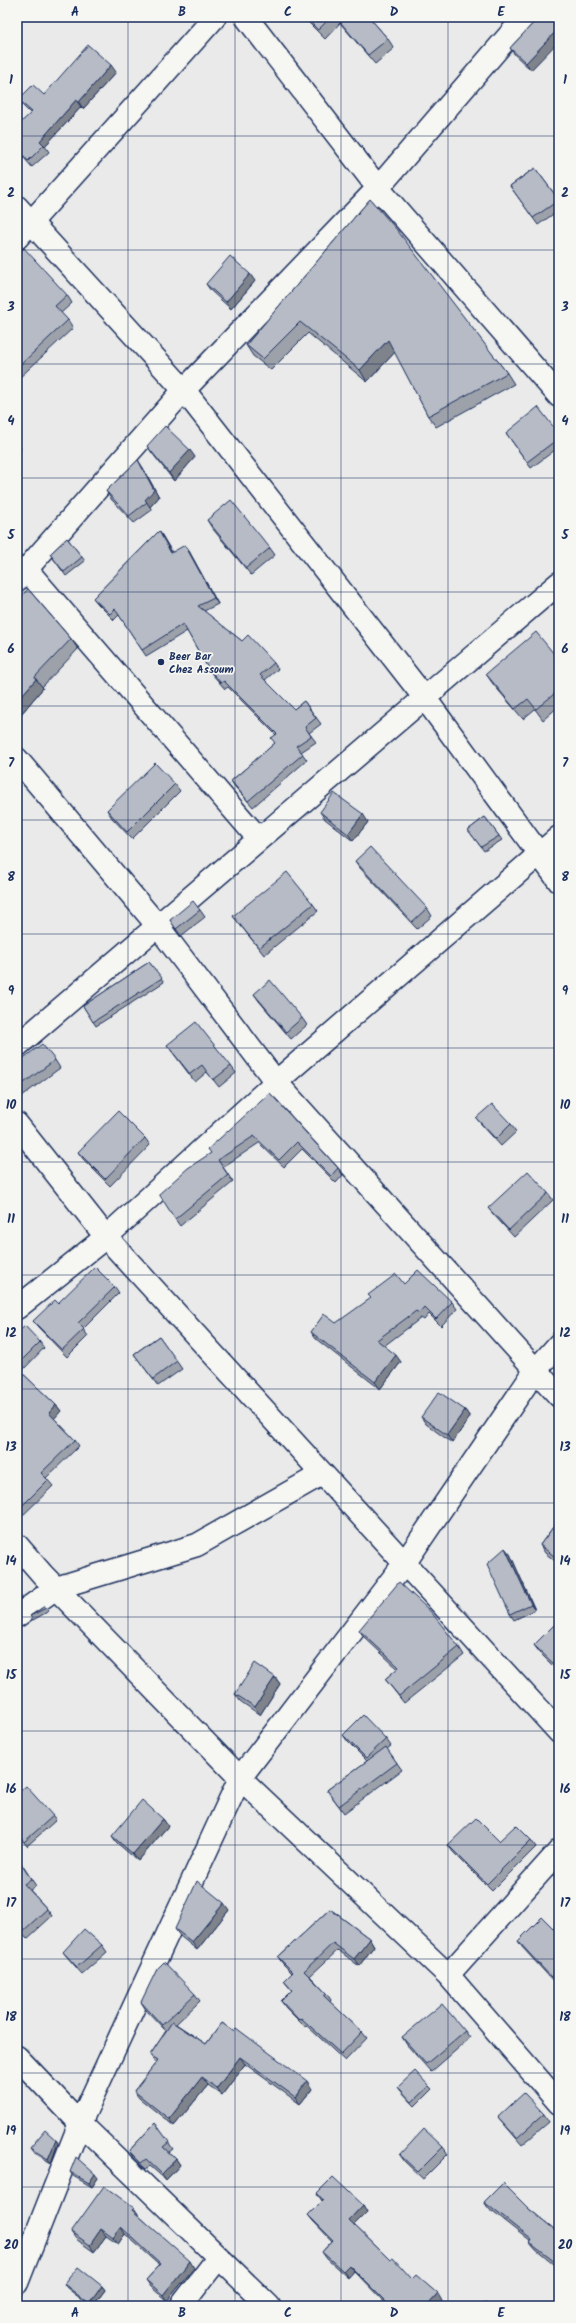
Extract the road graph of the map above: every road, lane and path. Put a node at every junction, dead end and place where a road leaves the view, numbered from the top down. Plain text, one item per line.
1 (215, 17) edge
2 (246, 17) edge
3 (525, 17) edge
4 (378, 188) junction
5 (21, 223) edge
6 (184, 390) junction
7 (559, 396) edge
8 (22, 574) edge
9 (559, 583) edge
10 (424, 697) junction
11 (17, 759) edge
12 (258, 838) junction
13 (559, 838) edge
14 (540, 854) junction
15 (559, 881) edge
16 (157, 925) junction
17 (17, 1046) edge
18 (276, 1082) junction
19 (17, 1124) edge
20 (106, 1237) junction
21 (17, 1308) edge
22 (559, 1344) edge
23 (535, 1371) junction
24 (559, 1396) edge
25 (322, 1474) junction
26 (17, 1545) edge
27 (404, 1564) junction
28 (56, 1588) junction
29 (17, 1616) edge
30 (559, 1732) edge
31 (240, 1778) junction
32 (559, 1851) edge
33 (448, 1975) junction
34 (17, 2057) edge
35 (559, 2103) edge
36 (80, 2123) junction
37 (218, 2258) junction
38 (17, 2283) edge
39 (181, 2306) edge
40 (269, 2306) edge

1 - 5 street
2 - 4 street
3 - 4 street
4 - 6 street
4 - 7 street
5 - 6 street
6 - 8 street
6 - 10 street
8 - 12 street
9 - 10 street
10 - 12 street
10 - 14 street
11 - 16 street
12 - 16 street
13 - 14 street
14 - 15 street
14 - 18 street
16 - 17 street
16 - 18 street
18 - 20 street
18 - 23 street
19 - 20 street
20 - 21 street
20 - 25 street
22 - 23 street
23 - 24 street
23 - 27 street
25 - 27 street
25 - 28 street
26 - 28 street
27 - 30 street
27 - 31 street
28 - 29 street
28 - 31 street
31 - 33 street
31 - 36 street
32 - 33 street
33 - 35 street
34 - 36 street
36 - 37 street
36 - 38 street
37 - 39 street
37 - 40 street

